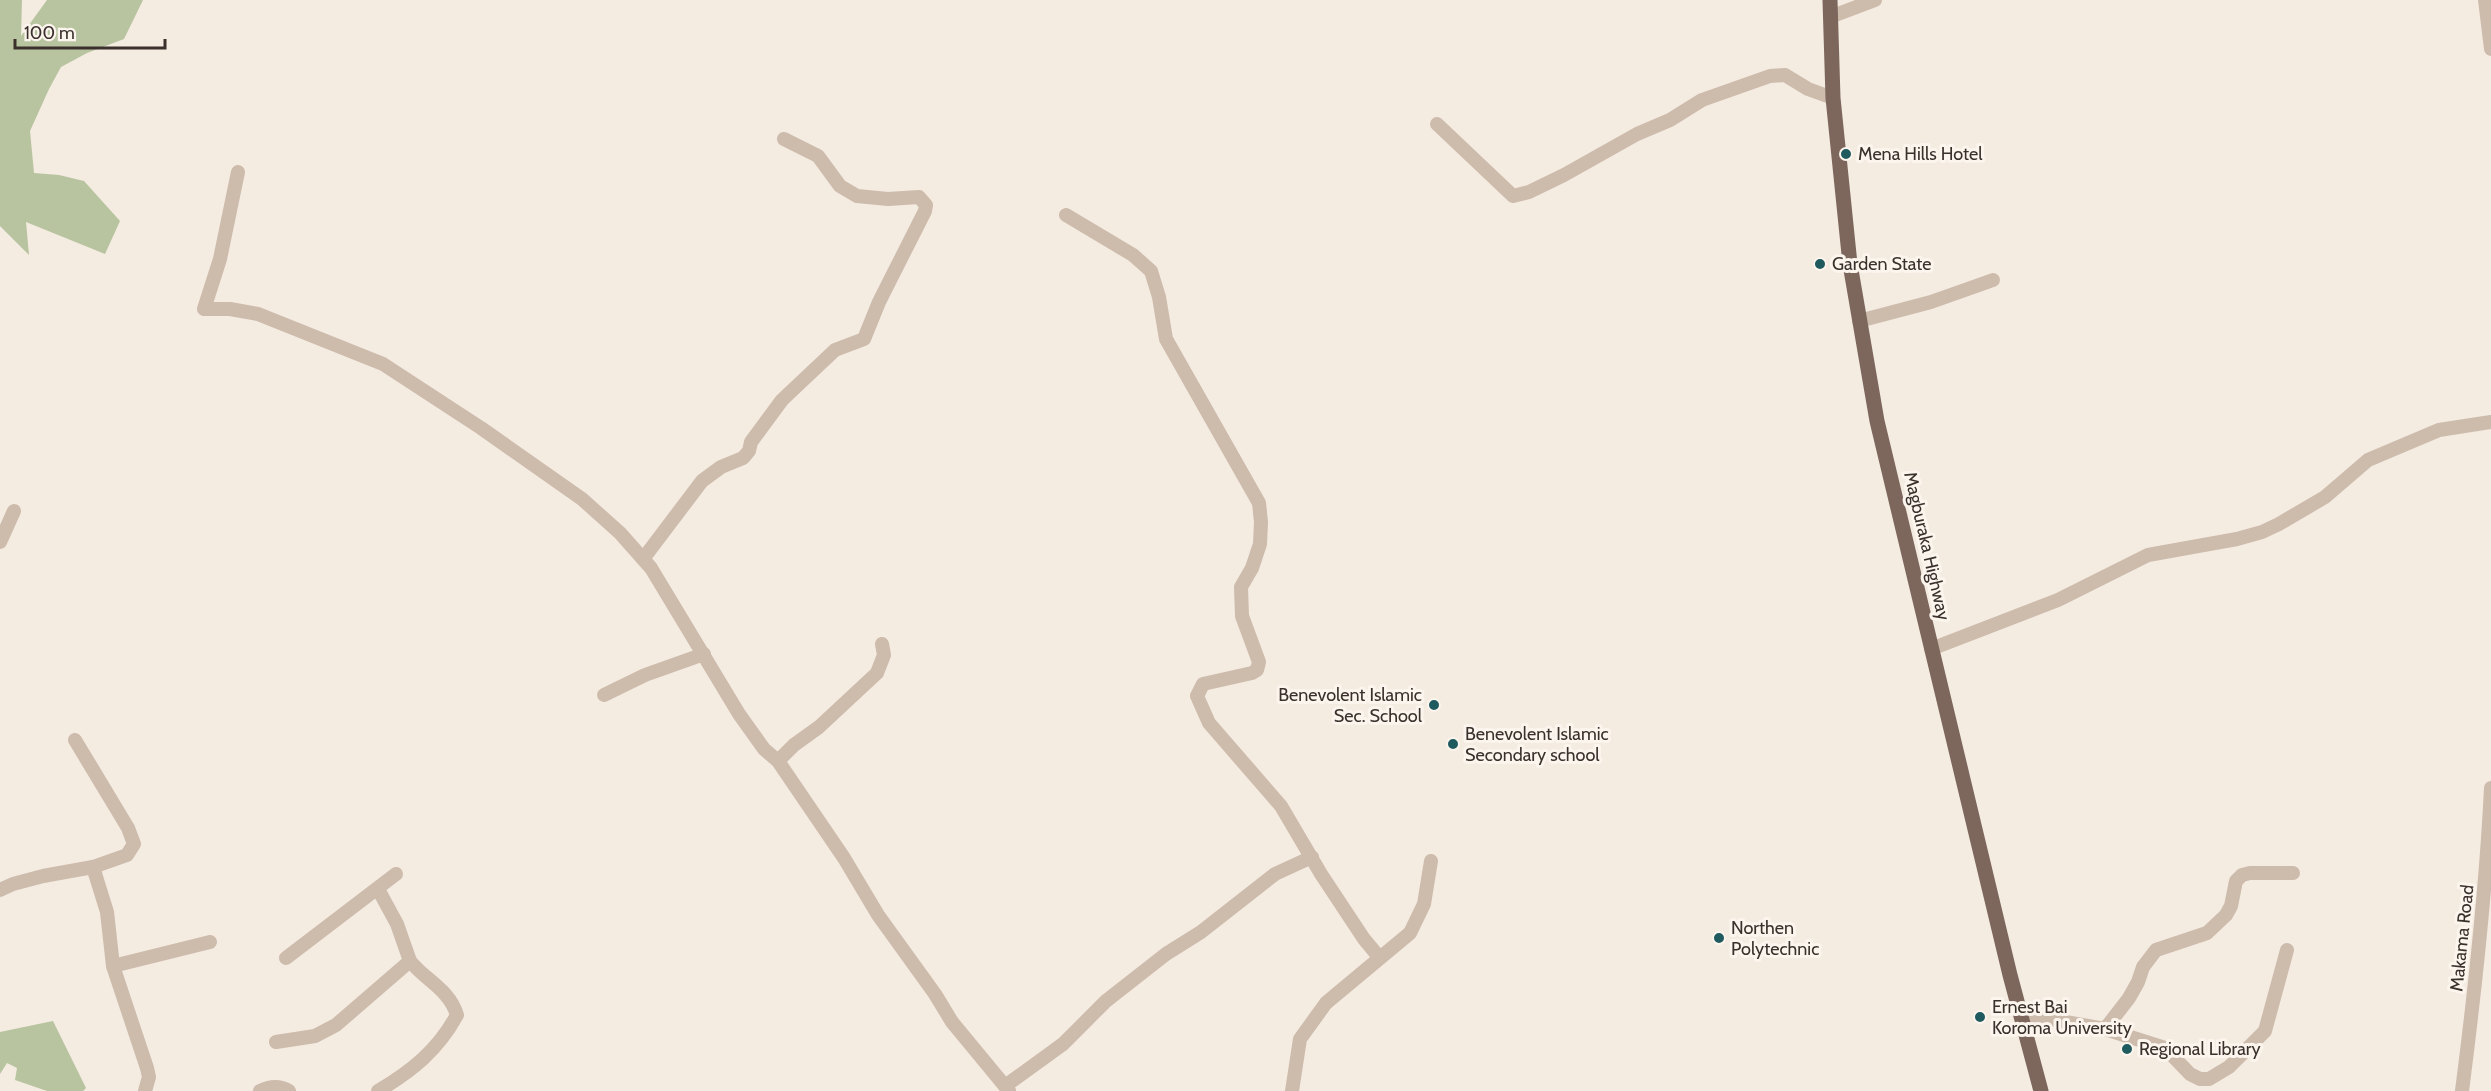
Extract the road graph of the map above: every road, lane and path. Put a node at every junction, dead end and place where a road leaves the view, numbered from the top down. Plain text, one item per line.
1 (1830, 0) edge
2 (1875, 0) edge
3 (2485, 0) edge
4 (1830, 17) junction
5 (2491, 49) edge
6 (1833, 98) junction
7 (1437, 124) dead end
8 (784, 140) dead end
9 (238, 172) dead end
10 (1066, 215) dead end
11 (1993, 280) dead end
12 (1859, 321) junction
13 (2491, 422) edge
14 (14, 512) dead end
15 (0, 542) edge
16 (643, 559) junction
17 (882, 644) dead end
18 (1931, 649) junction
19 (704, 654) junction
20 (604, 695) dead end
21 (75, 740) dead end
22 (778, 761) junction
23 (2491, 788) edge
24 (2491, 807) edge
25 (1312, 857) junction
26 (1431, 861) dead end
27 (93, 867) junction
28 (2292, 873) dead end
29 (396, 874) dead end
30 (378, 889) junction
31 (0, 890) edge
32 (210, 942) dead end
33 (2287, 951) dead end
34 (1379, 957) junction
35 (286, 958) dead end
36 (410, 961) junction
37 (113, 966) junction
38 (2021, 1014) junction
39 (2105, 1029) junction
40 (276, 1042) dead end
41 (1007, 1089) edge
42 (145, 1091) edge
43 (260, 1091) edge
44 (289, 1091) edge
45 (378, 1091) edge
46 (1292, 1091) edge
47 (2041, 1091) edge
48 (2462, 1091) edge

1 - 4 main road, Magburaka Highway
2 - 4 street
3 - 5 street
4 - 6 main road, Magburaka Highway
6 - 7 street
6 - 12 main road, Magburaka Highway
8 - 16 street
9 - 16 street
10 - 25 street
11 - 12 street
12 - 18 main road, Magburaka Highway
13 - 18 street
14 - 15 street
16 - 19 street
17 - 22 street
18 - 38 main road, Magburaka Highway
19 - 20 street
19 - 22 street
21 - 27 street
22 - 41 street
23 - 24 street, Makama Road
24 - 48 street, Makama Road
25 - 34 street
25 - 41 street
26 - 34 street
27 - 31 street
27 - 37 street
28 - 39 street
29 - 30 street
30 - 35 street
30 - 36 street
32 - 37 street
33 - 39 street
34 - 46 street
36 - 40 street
36 - 45 street
37 - 42 street
38 - 39 street
38 - 47 main road, Magburaka Highway
43 - 44 street

